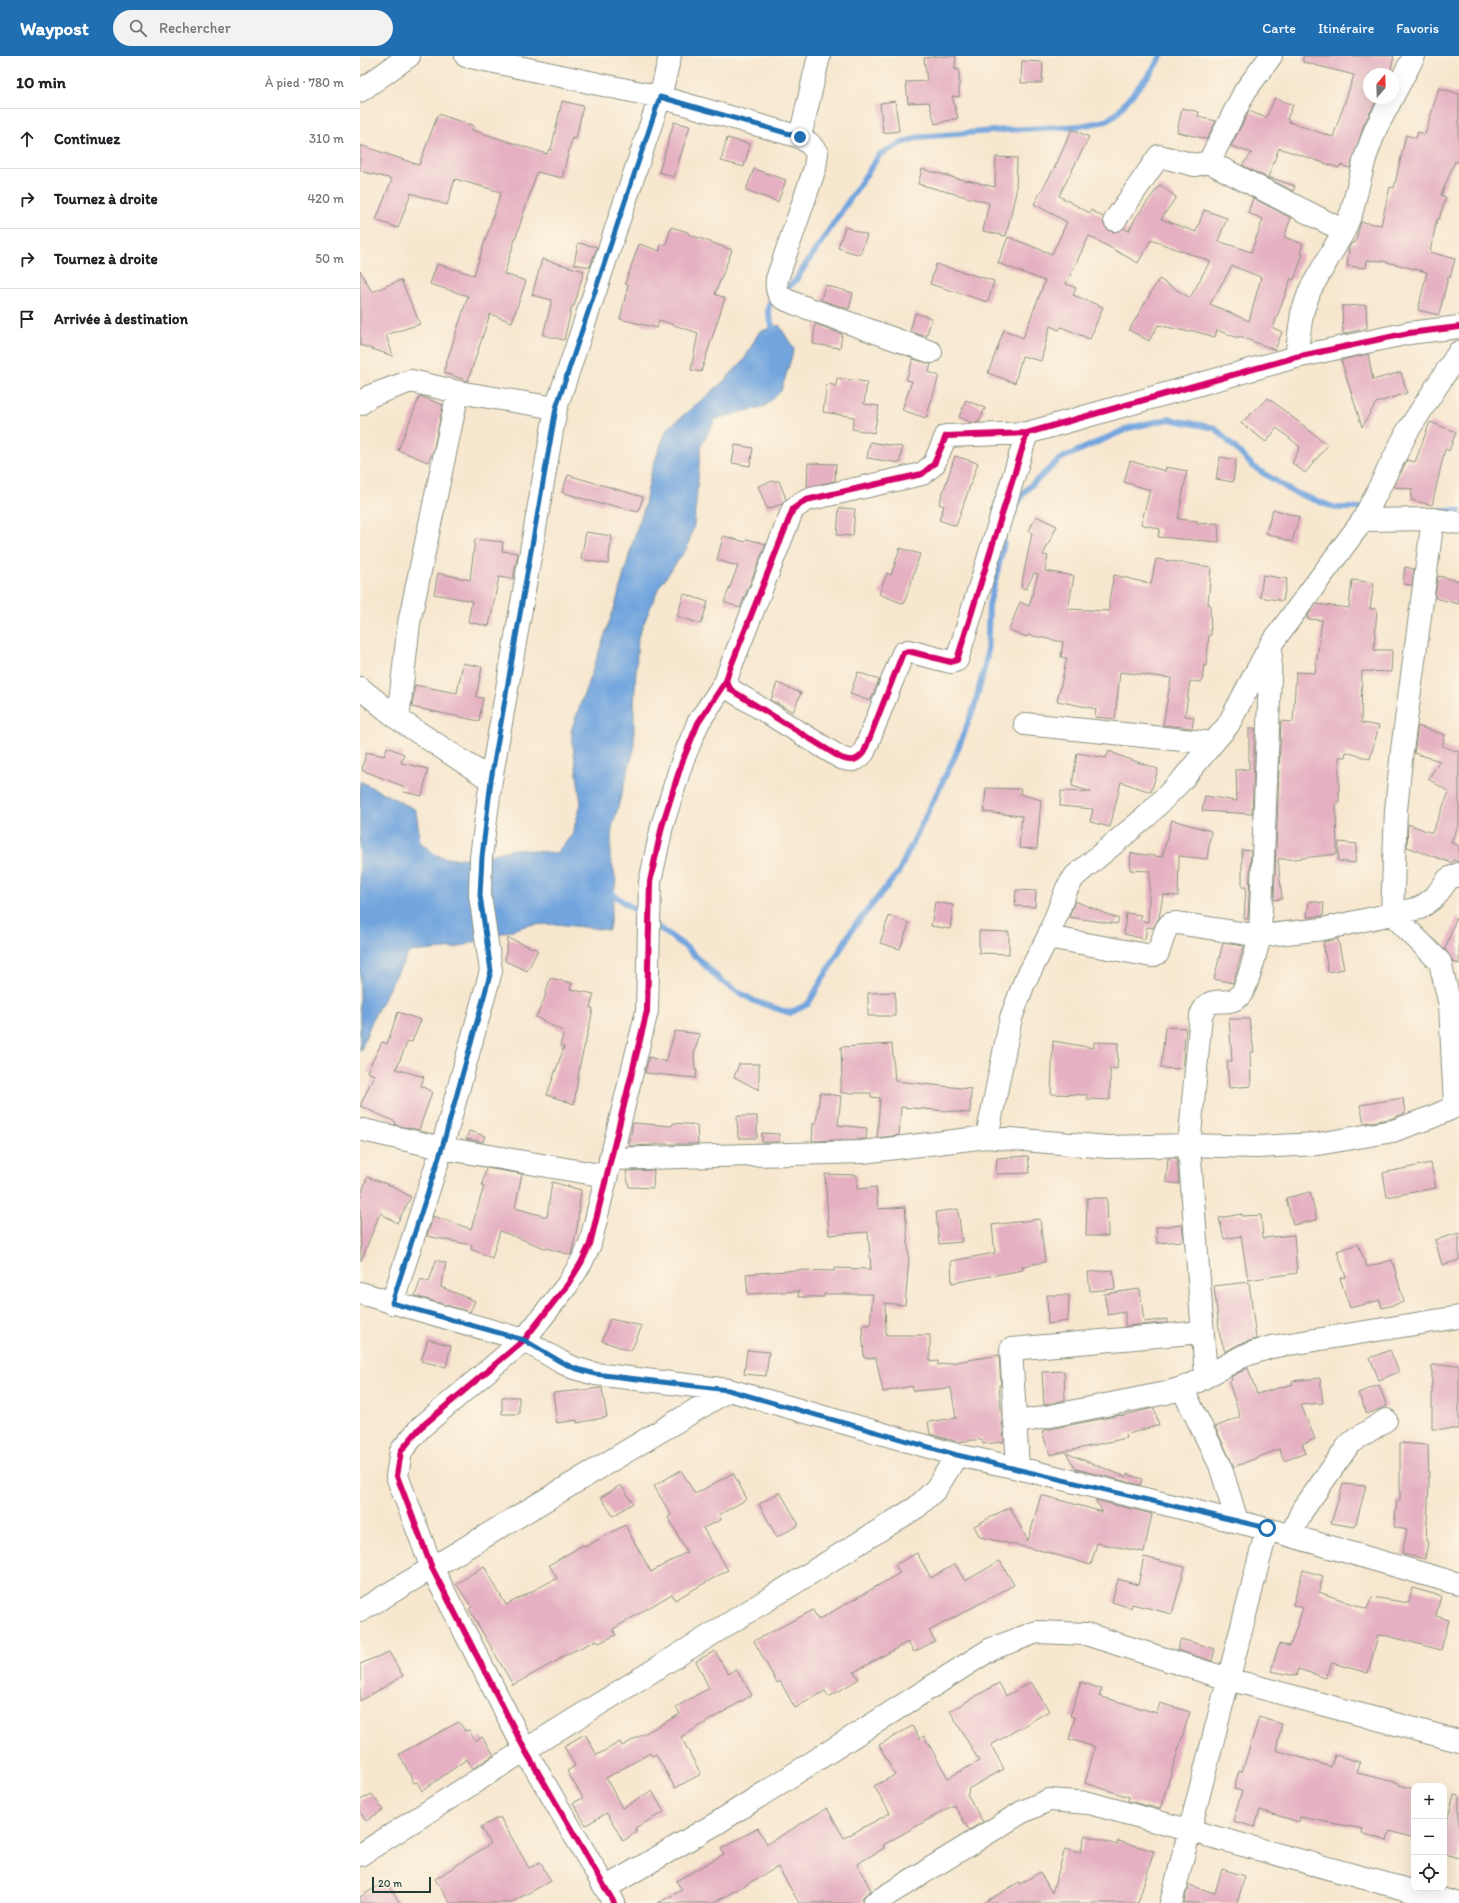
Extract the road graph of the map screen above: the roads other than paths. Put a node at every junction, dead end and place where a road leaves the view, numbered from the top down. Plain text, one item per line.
1 (409, 56) edge
2 (466, 56) edge
3 (670, 56) edge
4 (819, 56) edge
5 (1271, 56) edge
6 (1414, 56) edge
7 (1399, 84) edge
8 (360, 90) edge
9 (660, 97) junction
10 (1388, 104) edge
11 (800, 137) junction
12 (1209, 162) junction
13 (1115, 220) dead end
14 (1344, 232) junction
15 (1459, 327) edge
16 (931, 352) dead end
17 (1459, 352) edge
18 (1296, 357) junction
19 (458, 392) junction
20 (363, 394) edge
21 (556, 408) junction
22 (1027, 433) junction
23 (1433, 519) junction
24 (1363, 520) junction
25 (1459, 523) edge
26 (1271, 644) junction
27 (726, 681) junction
28 (360, 688) edge
29 (398, 719) junction
30 (1025, 724) dead end
31 (1213, 744) junction
32 (491, 780) junction
33 (1459, 874) edge
34 (1392, 914) junction
35 (1260, 936) junction
36 (1048, 937) junction
37 (1452, 983) edge
38 (1457, 1105) edge
39 (362, 1130) dead end
40 (987, 1137) junction
41 (1189, 1145) junction
42 (442, 1148) junction
43 (608, 1168) junction
44 (360, 1294) edge
45 (392, 1303) junction
46 (1459, 1317) edge
47 (1202, 1332) junction
48 (524, 1340) junction
49 (1206, 1376) junction
50 (1182, 1388) junction
51 (728, 1390) junction
52 (1386, 1420) dead end
53 (1015, 1423) junction
54 (957, 1455) junction
55 (1018, 1468) junction
56 (1237, 1521) junction
57 (1267, 1528) junction
58 (1291, 1535) junction
59 (432, 1568) junction
60 (1459, 1584) edge
61 (360, 1611) edge
62 (1228, 1679) junction
63 (1459, 1741) edge
64 (525, 1750) junction
65 (1189, 1831) junction
66 (360, 1855) edge
67 (610, 1895) edge
68 (874, 1903) edge
69 (1171, 1903) edge
70 (1456, 1903) edge

1 - 8 street
2 - 9 street
3 - 9 street
4 - 11 street
5 - 12 street
6 - 7 street
9 - 11 street
9 - 21 street
10 - 14 street
11 - 16 street
12 - 13 street
12 - 14 street
14 - 18 street
15 - 18 street
17 - 24 street
18 - 22 street
19 - 20 street
19 - 21 street
19 - 29 street
21 - 32 street
22 - 27 street
22 - 27 street
23 - 24 street
23 - 25 street
23 - 34 street
24 - 26 street
26 - 31 street
26 - 35 street
27 - 43 street
28 - 29 street
29 - 32 street
30 - 31 street
31 - 36 street
32 - 42 street
33 - 34 street
34 - 35 street
34 - 37 street
35 - 36 street
35 - 41 street
36 - 40 street
37 - 38 street
38 - 41 street
39 - 42 street
40 - 41 street
40 - 43 street
41 - 47 street
42 - 43 street
42 - 45 street
43 - 48 street
44 - 45 street
45 - 48 street
46 - 49 street
47 - 49 street
47 - 53 street
48 - 51 street
48 - 59 street
49 - 50 street
50 - 53 street
50 - 56 street
51 - 54 street
51 - 59 street
52 - 58 street
53 - 55 street
54 - 55 street
54 - 64 street
55 - 56 street
56 - 57 street
57 - 58 street
57 - 62 street
58 - 60 street
59 - 61 street
59 - 64 street
62 - 63 street
62 - 65 street
62 - 67 street
64 - 66 street
64 - 67 street
65 - 68 street
65 - 69 street
65 - 70 street

